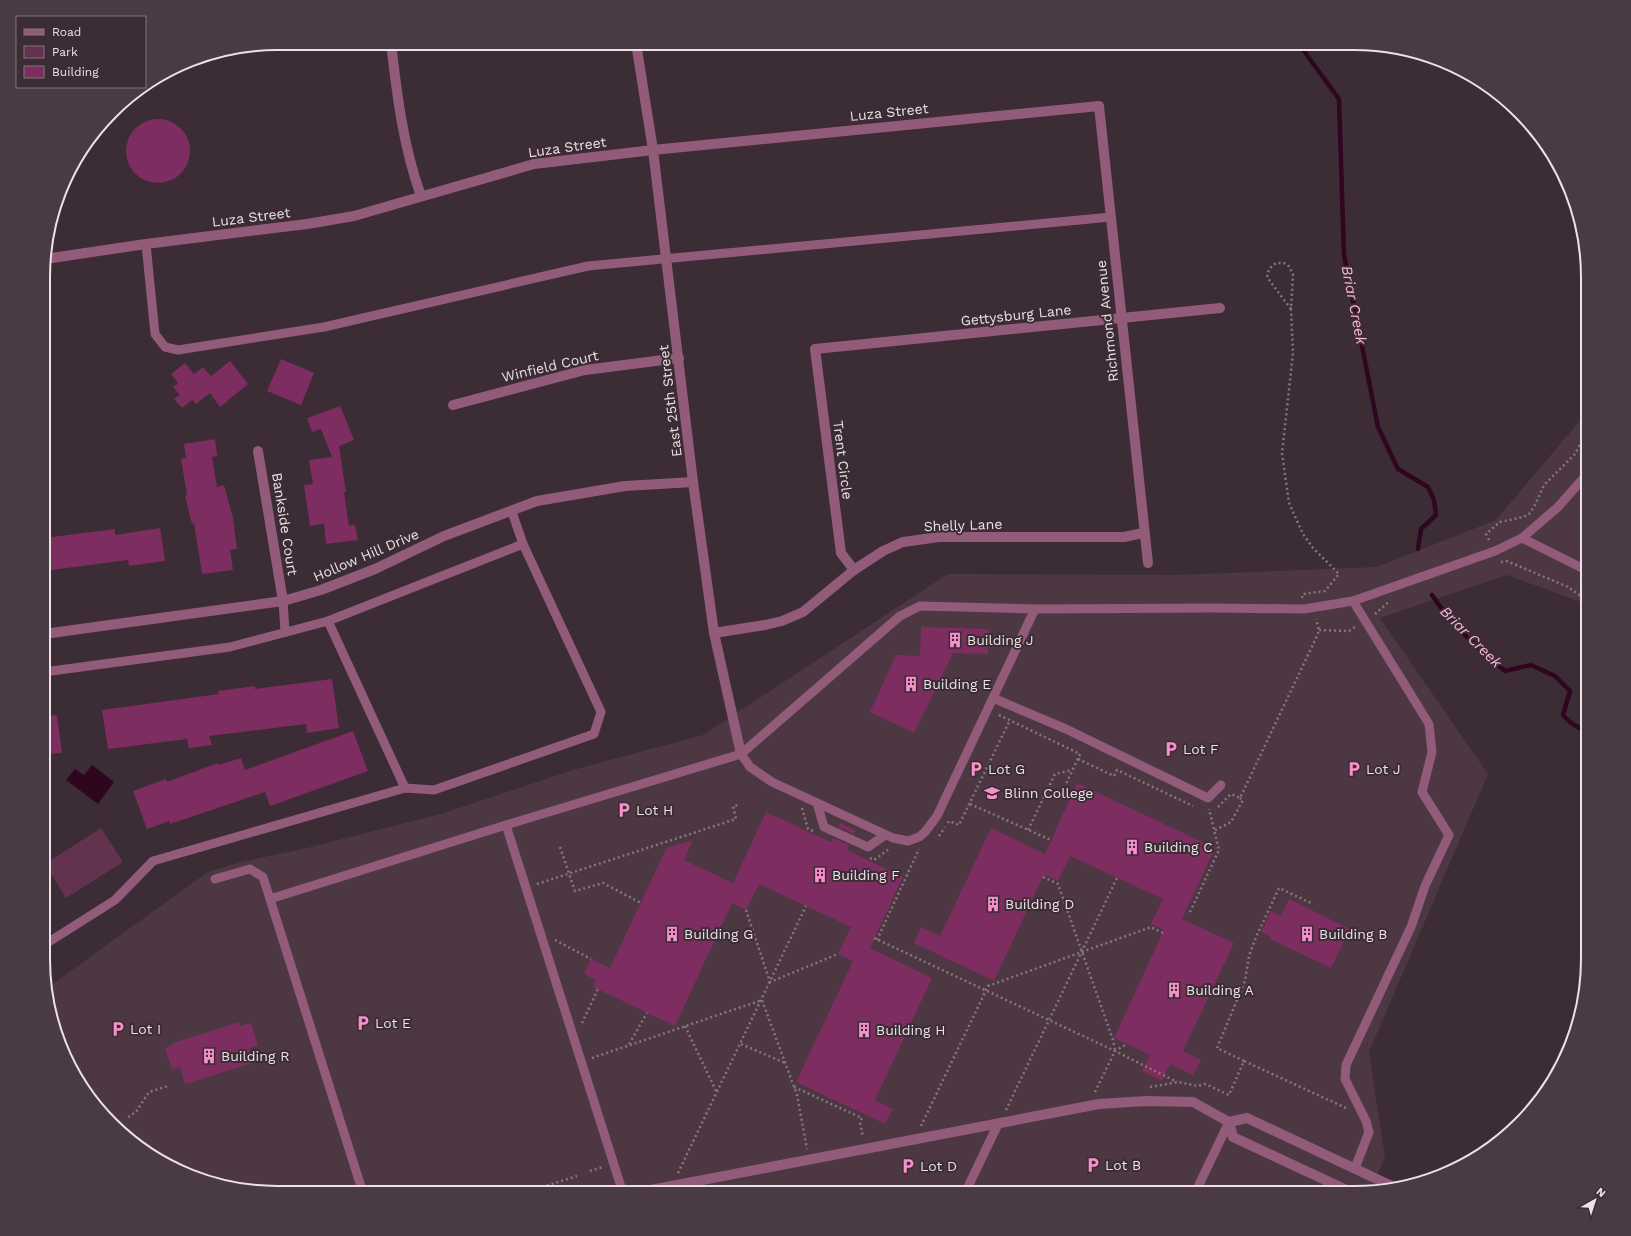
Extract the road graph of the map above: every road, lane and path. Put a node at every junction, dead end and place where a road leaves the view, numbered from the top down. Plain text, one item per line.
1 (392, 50) edge
2 (637, 50) edge
3 (1100, 106) joint
4 (653, 150) junction
5 (421, 196) junction
6 (1111, 217) junction
7 (146, 244) junction
8 (51, 258) edge
9 (667, 259) junction
10 (1220, 308) dead end
11 (1290, 309) junction
12 (1121, 318) junction
13 (814, 349) joint
14 (679, 358) junction
15 (453, 405) dead end
16 (1581, 442) edge
17 (258, 451) dead end
18 (1581, 481) edge
19 (693, 482) junction
20 (512, 512) junction
21 (1143, 533) junction
22 (1522, 538) junction
23 (1491, 543) dead end
24 (523, 544) junction
25 (1148, 563) dead end
26 (1496, 564) dead end
27 (1581, 568) edge
28 (854, 570) junction
29 (1581, 596) edge
30 (1302, 598) dead end
31 (1392, 600) dead end
32 (283, 601) junction
33 (1353, 601) junction
34 (1035, 609) junction
35 (1375, 614) dead end
36 (1316, 619) dead end
37 (328, 621) junction
38 (1357, 626) dead end
39 (1319, 630) junction
40 (285, 632) junction
41 (50, 633) edge
42 (714, 633) junction
43 (50, 671) edge
44 (993, 698) junction
45 (999, 715) dead end
46 (1010, 720) junction
47 (741, 754) junction
48 (1078, 759) junction
49 (1072, 769) junction
50 (1066, 784) dead end
51 (1221, 785) dead end
52 (405, 788) junction
53 (1240, 798) junction
54 (818, 803) junction
55 (739, 804) dead end
56 (970, 804) junction
57 (799, 805) dead end
58 (1217, 807) dead end
59 (1198, 808) dead end
60 (1204, 809) dead end
61 (506, 825) junction
62 (1028, 830) junction
63 (1214, 830) junction
64 (815, 832) dead end
65 (885, 835) junction
66 (936, 839) dead end
67 (1051, 840) dead end
68 (560, 847) dead end
69 (923, 847) dead end
70 (895, 849) dead end
71 (920, 849) junction
72 (914, 850) dead end
73 (868, 857) dead end
74 (569, 873) junction
75 (1043, 877) dead end
76 (1117, 878) dead end
77 (214, 879) dead end
78 (539, 890) dead end
79 (270, 899) junction
80 (641, 903) dead end
81 (1311, 903) dead end
82 (806, 906) dead end
83 (746, 910) dead end
84 (1190, 912) dead end
85 (540, 933) junction
86 (552, 933) dead end
87 (1163, 933) dead end
88 (555, 940) junction
89 (50, 941) edge
90 (557, 948) dead end
91 (1082, 951) junction
92 (838, 954) dead end
93 (591, 959) dead end
94 (770, 982) junction
95 (598, 989) dead end
96 (985, 990) junction
97 (762, 1000) junction
98 (647, 1013) dead end
99 (579, 1016) dead end
100 (1050, 1021) junction
101 (581, 1024) junction
102 (684, 1026) junction
103 (584, 1030) dead end
104 (741, 1044) junction
105 (1127, 1044) dead end
106 (629, 1045) junction
107 (1115, 1050) junction
108 (590, 1051) dead end
109 (592, 1058) junction
110 (1244, 1061) junction
111 (785, 1063) junction
112 (594, 1065) dead end
113 (1178, 1082) junction
114 (168, 1086) dead end
115 (794, 1086) junction
116 (1146, 1088) dead end
117 (718, 1094) junction
118 (1092, 1098) dead end
119 (1352, 1106) dead end
120 (128, 1117) dead end
121 (1000, 1120) junction
122 (1229, 1122) junction
123 (918, 1132) dead end
124 (864, 1141) dead end
125 (800, 1153) dead end
126 (605, 1166) dead end
127 (1355, 1168) junction
128 (590, 1171) dead end
129 (686, 1172) dead end
130 (678, 1173) junction
131 (670, 1175) dead end
132 (577, 1176) dead end
133 (1387, 1184) edge
134 (361, 1186) edge
135 (545, 1186) edge
136 (621, 1186) edge
137 (670, 1186) edge
138 (968, 1186) edge
139 (1198, 1186) edge
140 (1338, 1186) edge

1 - 5 street
2 - 4 street, East 25th Street
3 - 4 street, Luza Street
3 - 6 street, Richmond Avenue
4 - 5 street, Luza Street
4 - 9 street, East 25th Street
5 - 7 street, Luza Street
6 - 9 lane
6 - 12 street, Richmond Avenue
7 - 8 street, Luza Street
7 - 9 lane
9 - 14 street, East 25th Street
10 - 12 street, Gettysburg Lane
11 - 11 path
11 - 30 path
12 - 13 street, Gettysburg Lane
12 - 21 street, Richmond Avenue
13 - 28 street, Trent Circle
14 - 15 street, Winfield Court
14 - 19 street, East 25th Street
16 - 23 path
17 - 32 street, Bankside Court
18 - 22 lane
19 - 20 street, Hollow Hill Drive
19 - 42 street, East 25th Street
20 - 24 lane
20 - 32 street, Hollow Hill Drive
21 - 25 street, Richmond Avenue
21 - 28 street, Shelly Lane
22 - 27 lane
22 - 33 lane
24 - 37 lane
24 - 52 lane
26 - 29 path
28 - 42 street, Shelly Lane
31 - 35 path
32 - 40 lane
32 - 41 street, Hollow Hill Drive
33 - 34 lane
33 - 127 lane
34 - 44 lane
34 - 47 lane
36 - 39 path
37 - 40 lane
37 - 52 lane
38 - 39 path
39 - 53 path
40 - 43 lane
42 - 47 street, East 25th Street
44 - 51 lane
44 - 65 lane
45 - 46 path
46 - 48 path
46 - 56 path
47 - 54 lane
47 - 61 lane
48 - 49 path
48 - 59 path
49 - 50 path
49 - 62 path
52 - 89 lane
53 - 58 path
53 - 63 path
54 - 65 lane
54 - 65 lane
55 - 74 path
56 - 62 path
56 - 66 path
57 - 64 path
60 - 63 path
61 - 79 lane
61 - 85 lane
62 - 67 path
63 - 84 path
68 - 74 path
69 - 71 path
70 - 73 path
71 - 72 path
71 - 96 path
74 - 78 path
74 - 80 path
75 - 91 path
76 - 91 path
77 - 79 lane
79 - 134 lane
81 - 110 path
82 - 94 path
83 - 94 path
85 - 88 path
85 - 136 lane
86 - 88 path
87 - 91 path
88 - 90 path
88 - 93 path
91 - 96 path
91 - 100 path
91 - 107 path
92 - 94 path
94 - 97 path
95 - 101 path
96 - 100 path
96 - 123 path
97 - 102 path
97 - 104 path
97 - 111 path
98 - 106 path
99 - 101 path
100 - 107 path
100 - 121 path
101 - 103 path
102 - 106 path
102 - 117 path
104 - 111 path
104 - 117 path
105 - 107 path
106 - 109 path
107 - 113 path
107 - 118 path
108 - 109 path
109 - 112 path
110 - 113 path
110 - 119 path
111 - 115 path
113 - 116 path
114 - 120 path
115 - 124 path
115 - 125 path
117 - 130 path
121 - 122 street
121 - 137 street
121 - 138 lane
122 - 127 street
122 - 139 lane
122 - 140 street
126 - 128 path
127 - 133 street
129 - 130 path
130 - 131 path
132 - 135 path

